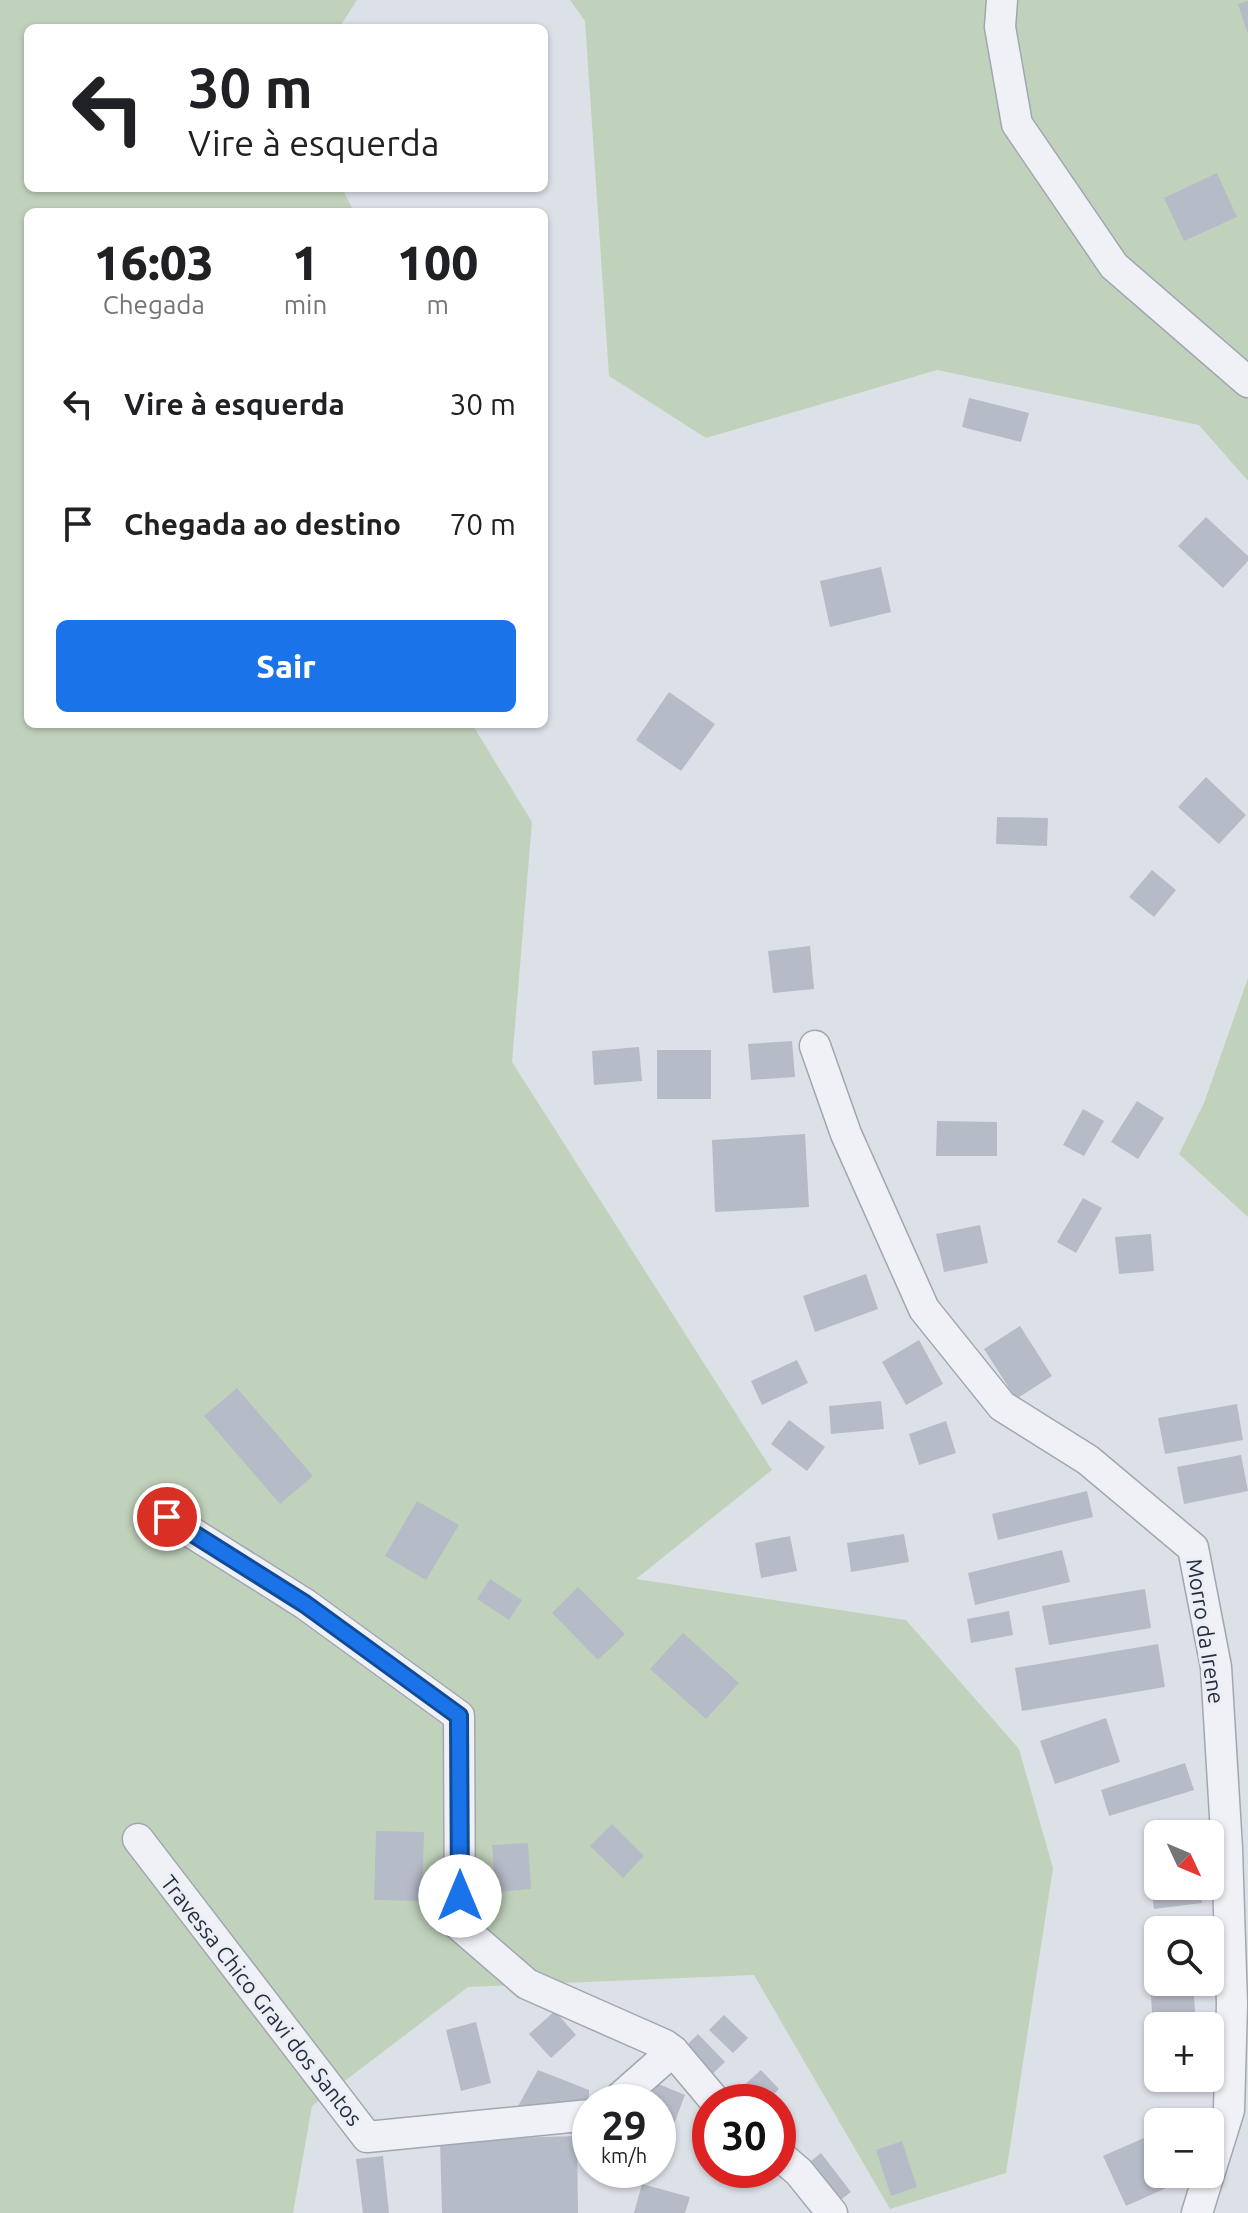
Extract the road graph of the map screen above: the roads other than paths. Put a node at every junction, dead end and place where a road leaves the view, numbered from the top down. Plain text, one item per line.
1 (1002, 0) edge
2 (1248, 382) edge
3 (815, 1046) dead end
4 (167, 1517) dead end
5 (138, 1839) dead end
6 (673, 2051) junction
7 (635, 2084) edge
8 (701, 2084) edge
9 (572, 2117) edge
10 (796, 2169) edge
11 (832, 2213) edge
12 (1197, 2213) edge

1 - 2 street
3 - 12 street, Morro da Irene
4 - 6 street
5 - 9 street, Travessa Chico Gravi dos Santos
6 - 7 street
6 - 8 street
10 - 11 street

